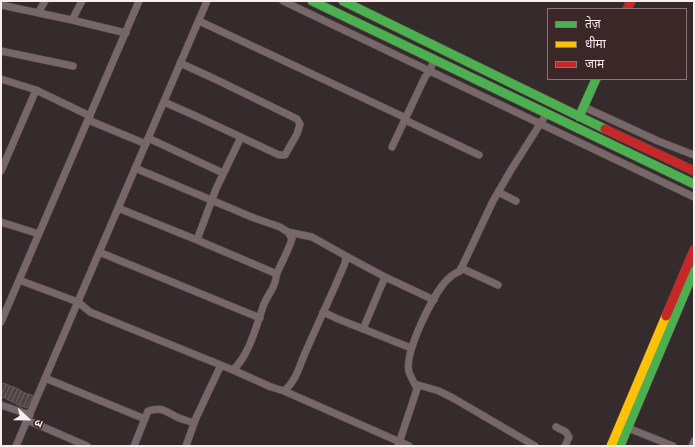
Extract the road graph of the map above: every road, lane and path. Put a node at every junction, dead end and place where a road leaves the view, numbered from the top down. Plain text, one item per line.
1 (44, 1) edge
2 (82, 1) edge
3 (139, 1) edge
4 (207, 1) edge
5 (283, 1) edge
6 (312, 1) edge
7 (343, 1) edge
8 (2, 5) edge
9 (38, 13) junction
10 (72, 20) junction
11 (199, 21) junction
12 (126, 33) junction
13 (1, 51) edge
14 (434, 59) junction
15 (180, 64) junction
16 (73, 66) dead end
17 (430, 71) junction
18 (1, 79) edge
19 (596, 80) edge
20 (36, 90) junction
21 (164, 102) junction
22 (552, 104) junction
23 (584, 107) junction
24 (547, 113) junction
25 (579, 117) junction
26 (89, 118) junction
27 (405, 119) junction
28 (541, 123) junction
29 (241, 137) junction
30 (147, 141) junction
31 (392, 146) dead end
32 (480, 155) dead end
33 (694, 155) edge
34 (135, 168) junction
35 (1, 171) edge
36 (694, 171) edge
37 (224, 173) junction
38 (694, 184) edge
39 (498, 192) junction
40 (694, 197) edge
41 (212, 200) junction
42 (516, 201) dead end
43 (118, 208) junction
44 (1, 222) edge
45 (288, 232) junction
46 (39, 234) junction
47 (197, 240) junction
48 (694, 250) edge
49 (99, 252) junction
50 (346, 256) junction
51 (461, 268) junction
52 (694, 271) edge
53 (276, 274) junction
54 (385, 277) junction
55 (19, 280) junction
56 (498, 285) dead end
57 (434, 300) junction
58 (78, 302) junction
59 (323, 312) junction
60 (2, 317) edge
61 (260, 318) junction
62 (363, 328) junction
63 (411, 348) junction
64 (221, 365) junction
65 (232, 370) junction
66 (45, 378) junction
67 (415, 384) junction
68 (284, 391) junction
69 (1, 405) edge
70 (28, 417) junction
71 (145, 419) junction
72 (194, 423) junction
73 (556, 427) dead end
74 (628, 428) junction
75 (694, 441) edge
76 (398, 444) edge
77 (16, 446) edge
78 (87, 446) edge
79 (134, 446) edge
80 (186, 446) edge
81 (409, 446) edge
82 (534, 446) edge
83 (564, 446) edge
84 (611, 446) edge
85 (620, 446) edge
86 (673, 446) edge
87 (692, 446) edge

1 - 9 street
2 - 10 street
3 - 12 street
4 - 11 street
5 - 17 street
6 - 14 street
7 - 22 street
8 - 9 street
9 - 10 street
10 - 12 street
11 - 15 street
11 - 27 street
12 - 26 street
13 - 16 street
14 - 17 street
14 - 24 street
15 - 21 street
15 - 29 street
17 - 27 street
17 - 28 street
18 - 20 street
19 - 23 street
20 - 26 street
20 - 35 street
21 - 29 street
21 - 30 street
22 - 24 street
22 - 25 street
23 - 25 street
23 - 33 street
24 - 28 street
24 - 38 street
25 - 36 street
26 - 30 street
26 - 46 street
27 - 31 street
27 - 32 street
28 - 39 street
28 - 40 street
29 - 37 street
30 - 34 street
30 - 37 street
34 - 41 street
34 - 43 street
37 - 41 street
39 - 42 street
39 - 51 street
41 - 45 street
41 - 47 street
43 - 47 street
43 - 49 street
44 - 46 street
45 - 50 street
45 - 53 street
46 - 55 street
47 - 53 street
48 - 84 street
49 - 58 street
49 - 61 street
50 - 54 street
50 - 59 street
51 - 56 street
51 - 57 street
52 - 74 street
53 - 61 street
54 - 57 street
54 - 62 street
55 - 58 street
55 - 60 street
57 - 63 street
58 - 64 street
58 - 66 street
59 - 62 street
59 - 68 street
61 - 65 street
62 - 63 street
63 - 67 street
64 - 65 street
64 - 72 street
65 - 68 street
66 - 70 street
66 - 71 street
67 - 76 street
67 - 82 street
68 - 76 street
69 - 70 street
70 - 77 street
70 - 78 street
71 - 72 street
71 - 79 street
72 - 80 street
73 - 83 street
74 - 85 street
74 - 86 street
75 - 87 street
76 - 81 street

